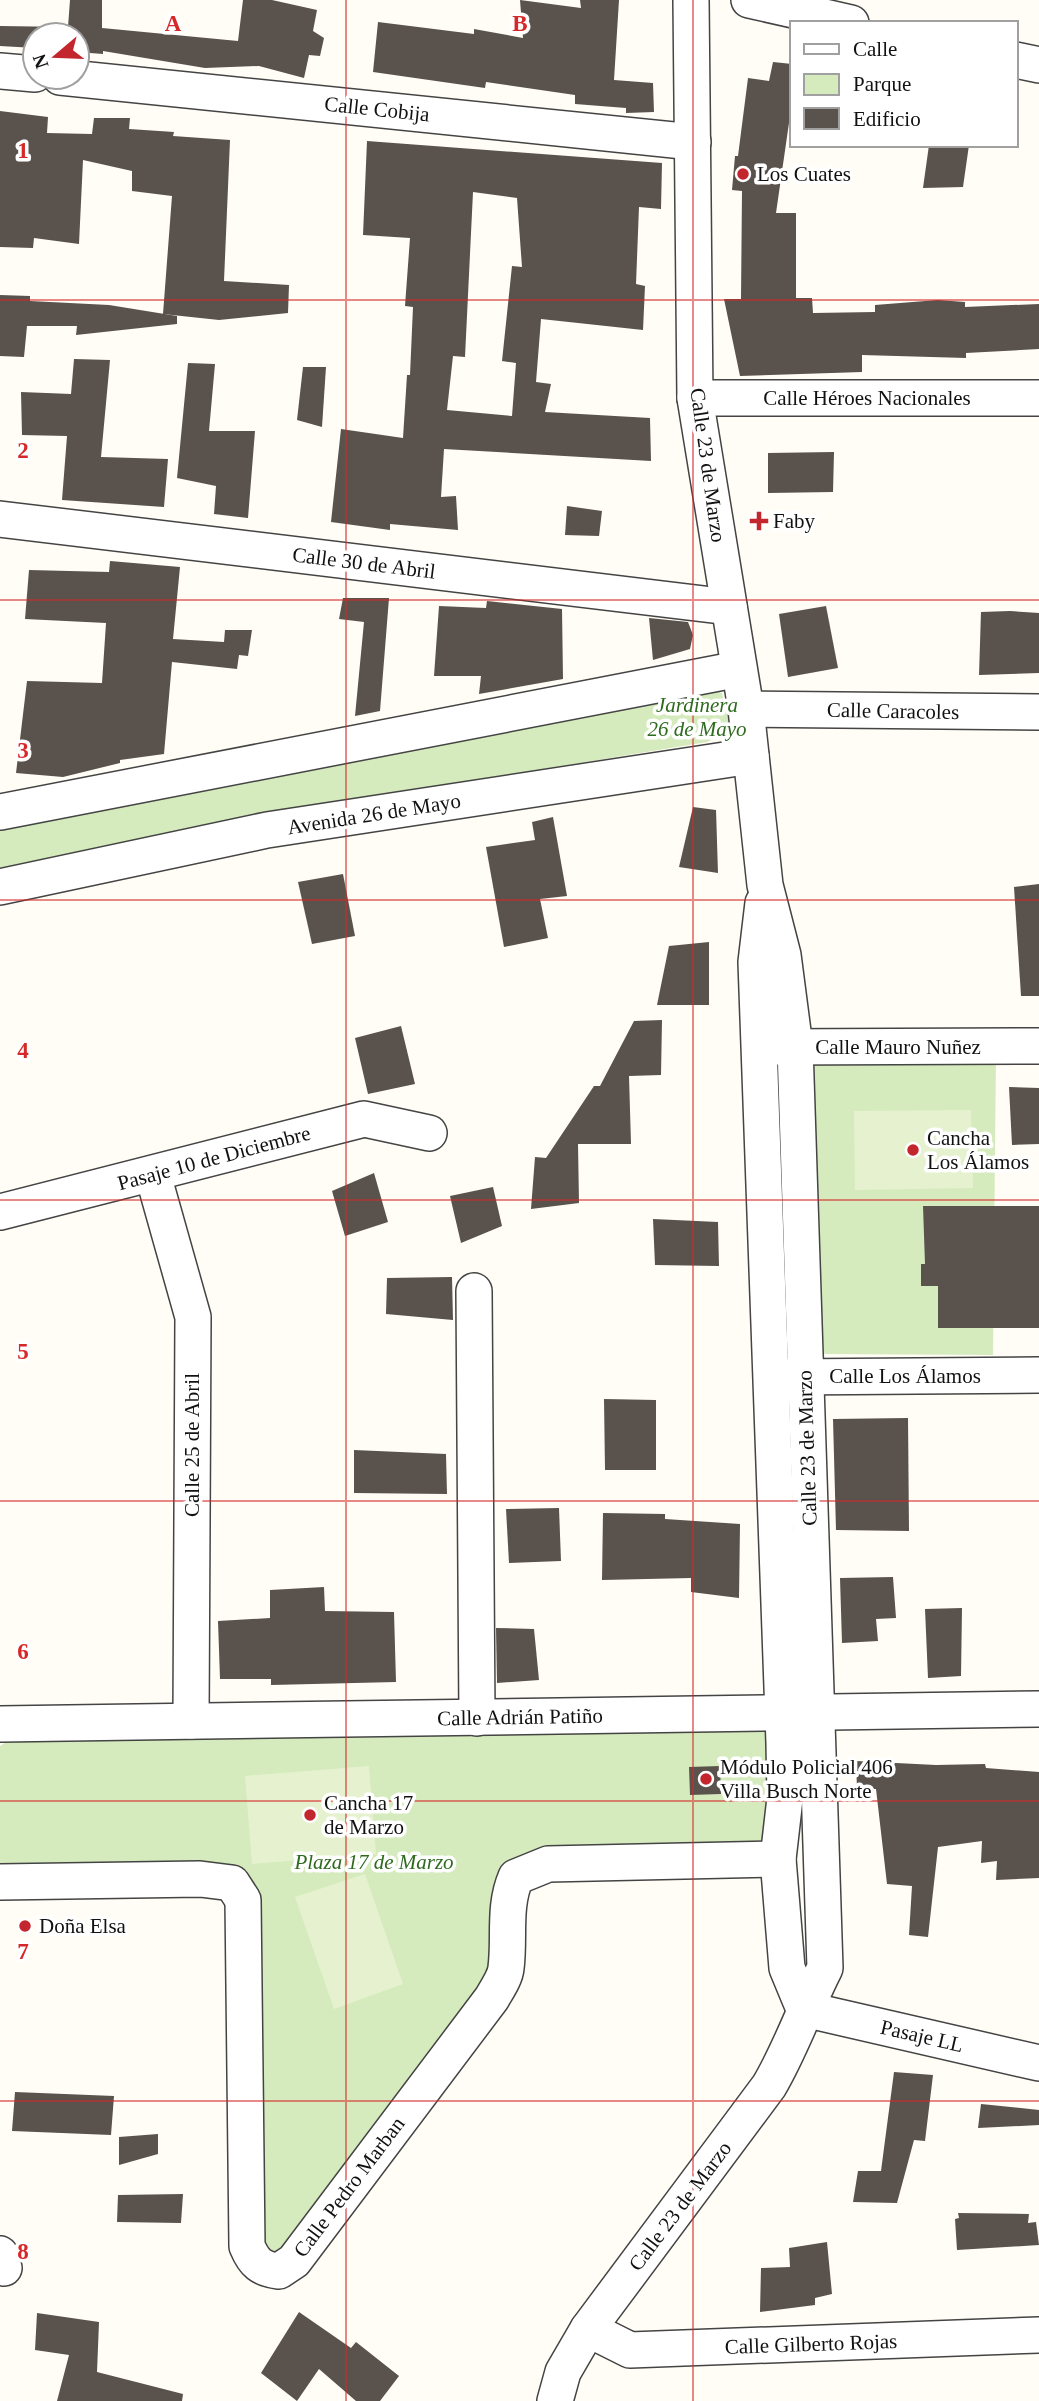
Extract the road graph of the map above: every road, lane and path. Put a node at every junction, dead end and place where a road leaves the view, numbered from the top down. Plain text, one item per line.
1 (691, 0) edge
2 (750, 0) edge
3 (842, 21) edge
4 (1018, 60) edge
5 (1039, 65) edge
6 (0, 71) edge
7 (21, 73) edge
8 (91, 80) edge
9 (693, 142) junction
10 (695, 398) junction
11 (1039, 398) edge
12 (0, 519) edge
13 (729, 607) junction
14 (739, 669) junction
15 (746, 709) junction
16 (1039, 712) edge
17 (751, 756) junction
18 (0, 812) edge
19 (765, 885) junction
20 (0, 887) edge
21 (1039, 1046) edge
22 (758, 1047) junction
23 (795, 1047) junction
24 (429, 1133) dead end
25 (153, 1175) junction
26 (0, 1212) edge
27 (474, 1291) dead end
28 (1039, 1375) edge
29 (788, 1377) junction
30 (1039, 1709) edge
31 (816, 1711) junction
32 (781, 1714) junction
33 (477, 1718) junction
34 (191, 1721) junction
35 (0, 1724) edge
36 (778, 1859) junction
37 (0, 1882) edge
38 (804, 2009) junction
39 (1039, 2063) edge
40 (588, 2329) junction
41 (1039, 2335) edge
42 (555, 2401) edge

1 - 9 street, Calle 23 de Marzo
2 - 3 street
4 - 5 street
6 - 7 street
8 - 9 street, Calle Cobija
9 - 10 street, Calle 23 de Marzo
10 - 11 street, Calle Héroes Nacionales
10 - 13 street, Calle 23 de Marzo
12 - 13 street, Calle 30 de Abril
13 - 14 street, Calle 23 de Marzo
14 - 15 street, Calle 23 de Marzo
14 - 18 street
15 - 16 street, Calle Caracoles
15 - 17 street, Calle 23 de Marzo
17 - 19 street, Calle 23 de Marzo
17 - 20 street, Avenida 26 de Mayo
19 - 22 street, Calle 23 de Marzo
19 - 23 street, Calle 23 de Marzo
21 - 23 street, Calle Mauro Nuñez
22 - 23 street, Calle Mauro Nuñez
22 - 29 street, Calle 23 de Marzo
23 - 29 street, Calle 23 de Marzo
24 - 25 street, Pasaje 10 de Diciembre
25 - 26 street, Pasaje 10 de Diciembre
25 - 34 street, Calle 25 de Abril
27 - 33 street
28 - 29 street, Calle Los Álamos
29 - 31 street, Calle 23 de Marzo
29 - 32 street, Calle 23 de Marzo
30 - 31 street, Calle Adrián Patiño
31 - 32 street, Calle Adrián Patiño
31 - 38 street, Calle 23 de Marzo
32 - 33 street, Calle Adrián Patiño
32 - 36 street, Calle 23 de Marzo
33 - 34 street, Calle Adrián Patiño
34 - 35 street, Calle Adrián Patiño
36 - 37 street, Calle Pedro Marban
36 - 38 street, Calle 23 de Marzo
38 - 39 street, Pasaje LL
38 - 40 street, Calle 23 de Marzo
40 - 41 street, Calle Gilberto Rojas
40 - 42 street, Calle 23 de Marzo

